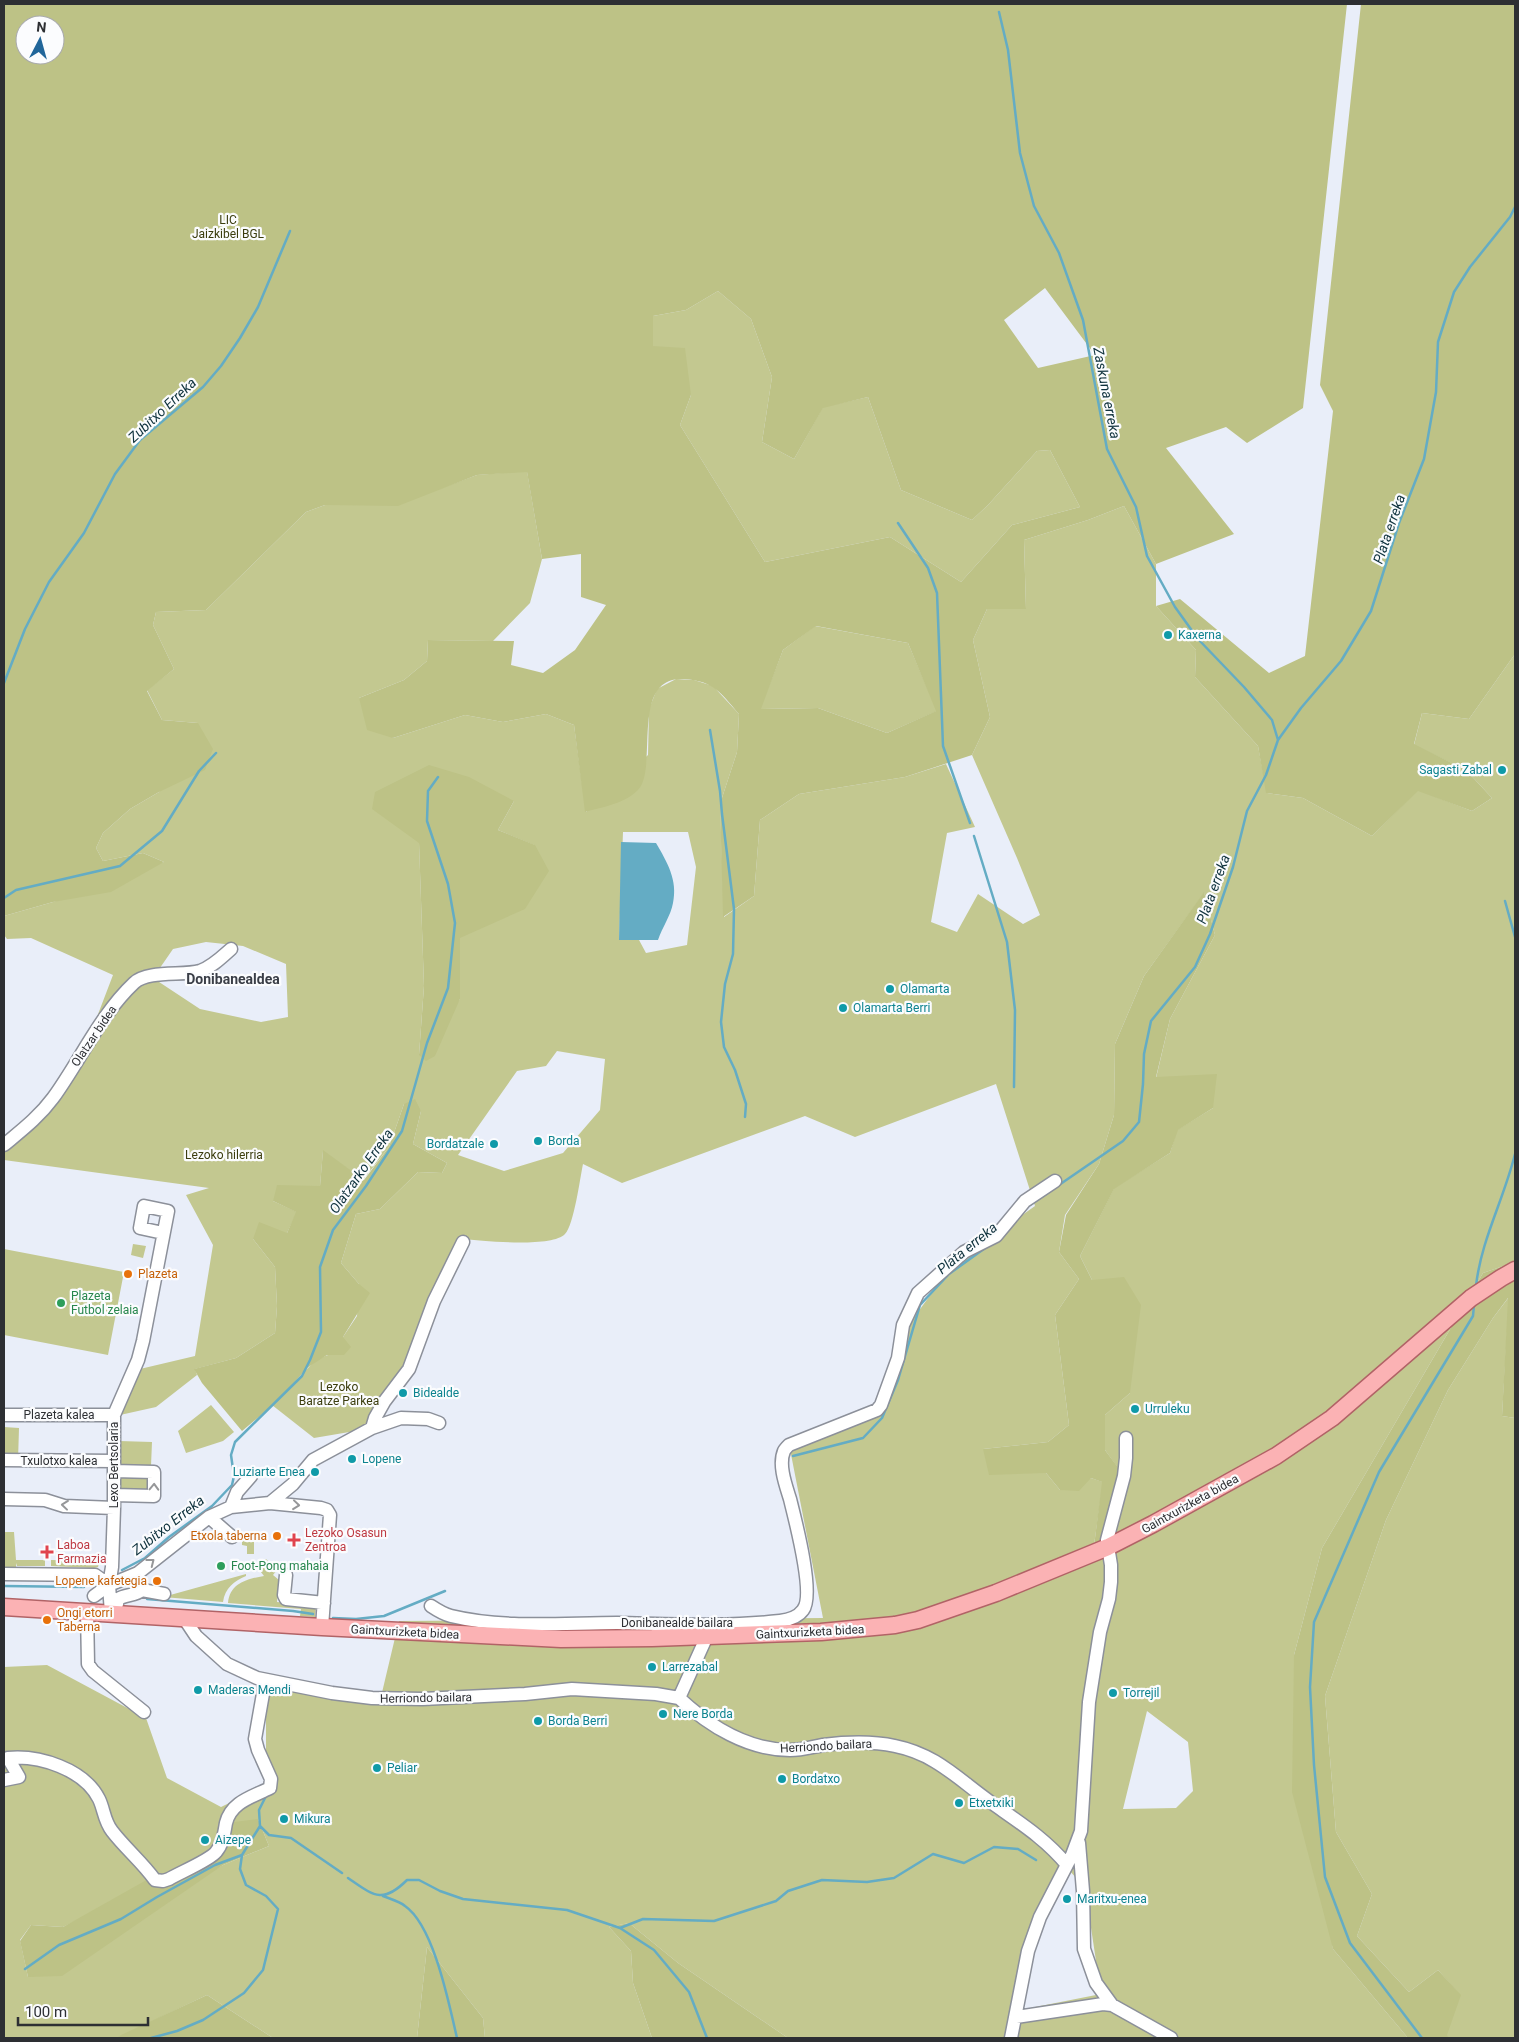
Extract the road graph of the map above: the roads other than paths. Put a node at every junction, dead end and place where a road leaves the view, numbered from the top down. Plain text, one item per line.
1 (231, 949) dead end
2 (4, 1145) edge
3 (1055, 1181) dead end
4 (163, 1233) dead end
5 (463, 1242) dead end
6 (1515, 1270) edge
7 (4, 1415) edge
8 (20, 1415) junction
9 (114, 1415) junction
10 (4, 1422) edge
11 (439, 1423) dead end
12 (372, 1428) junction
13 (1126, 1438) dead end
14 (4, 1460) edge
15 (114, 1466) junction
16 (251, 1476) dead end
17 (4, 1499) edge
18 (114, 1502) junction
19 (270, 1503) junction
20 (231, 1507) junction
21 (208, 1517) junction
22 (232, 1537) dead end
23 (1108, 1547) junction
24 (4, 1574) edge
25 (286, 1575) dead end
26 (109, 1585) junction
27 (164, 1594) dead end
28 (324, 1603) junction
29 (87, 1606) junction
30 (431, 1606) dead end
31 (4, 1607) edge
32 (111, 1608) junction
33 (184, 1618) junction
34 (322, 1627) junction
35 (707, 1636) junction
36 (263, 1680) junction
37 (679, 1698) junction
38 (144, 1712) dead end
39 (4, 1780) edge
40 (1079, 1840) junction
41 (1067, 1865) junction
42 (1112, 2005) junction
43 (1016, 2017) junction
44 (1011, 2038) edge
45 (1171, 2038) edge

1 - 2 street, Olatzar bidea
3 - 30 street, Donibanealde bailara
4 - 9 street, Lexo Bertsolaria
5 - 12 street
6 - 23 main road, Gaintxurizketa bidea
7 - 8 street, Plazeta kalea
8 - 9 street, Plazeta kalea
8 - 10 street
9 - 15 street, Lexo Bertsolaria
11 - 12 street
12 - 19 street
13 - 23 street
14 - 15 street, Txulotxo kalea
15 - 18 street, Lexo Bertsolaria
18 -> 15 street, Txulotxo kalea
16 - 20 street
18 -> 17 street
18 - 26 street, Lexo Bertsolaria
19 - 20 street
19 -> 28 street
20 - 21 street
21 - 22 street
26 -> 21 street
23 - 35 main road, Gaintxurizketa bidea
23 - 40 street
24 - 26 street
25 - 28 street
26 - 29 street
26 - 32 street, Lexo Bertsolaria
27 - 32 street
28 - 34 street
29 - 31 main road, Gaintxurizketa bidea
29 - 32 main road, Gaintxurizketa bidea
29 - 38 street
32 - 33 main road, Gaintxurizketa bidea
33 - 34 main road, Gaintxurizketa bidea
33 - 36 street, Herriondo bailara
34 - 35 main road, Gaintxurizketa bidea
35 - 37 street
36 - 37 street, Herriondo bailara
36 - 39 street
37 - 41 street, Herriondo bailara
40 - 41 street
40 - 42 street
41 - 43 street
42 - 43 street
42 - 45 street
43 - 44 street

